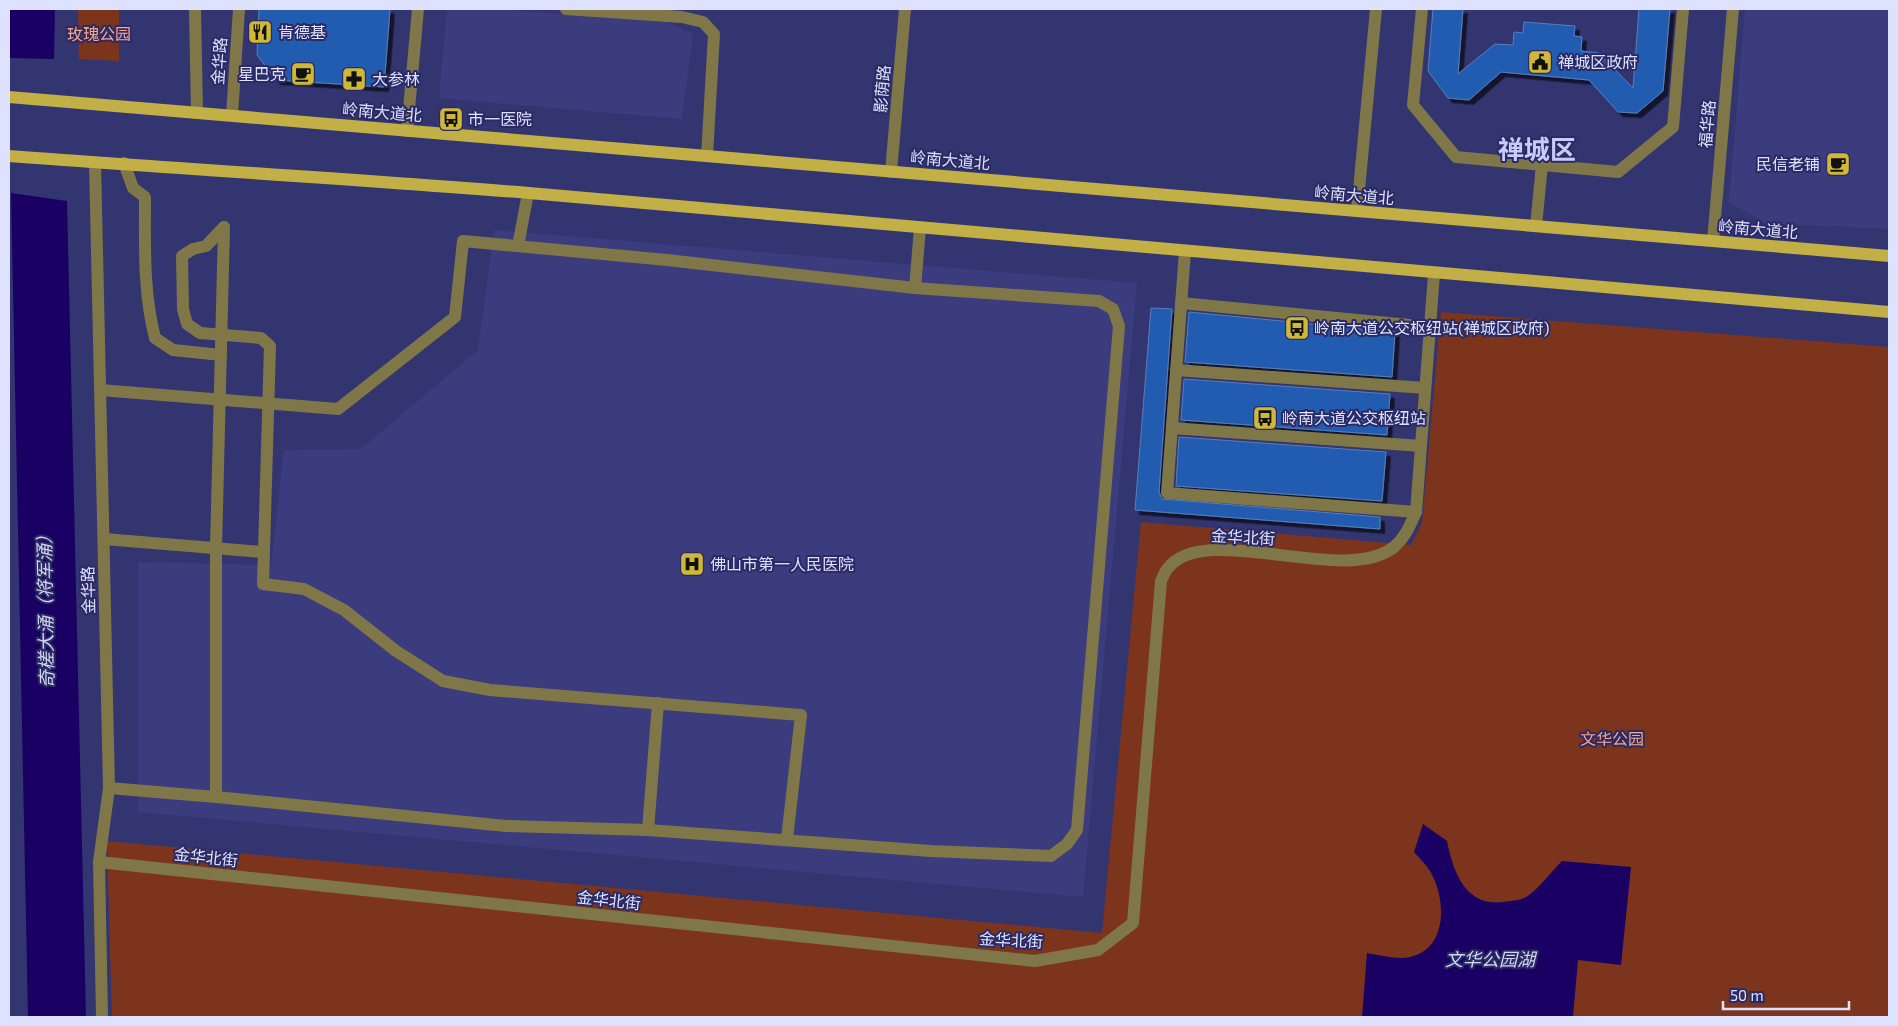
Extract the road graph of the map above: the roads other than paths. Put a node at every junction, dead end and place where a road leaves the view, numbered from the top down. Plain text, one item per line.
1 (196, 9) edge
2 (239, 9) edge
3 (418, 9) edge
4 (566, 9) edge
5 (905, 9) edge
6 (1376, 9) edge
7 (1422, 9) edge
8 (1683, 9) edge
9 (1733, 9) edge
10 (9, 97) edge
11 (197, 113) junction
12 (232, 115) junction
13 (407, 130) junction
14 (9, 156) edge
15 (707, 156) junction
16 (95, 162) junction
17 (124, 163) junction
18 (1542, 165) junction
19 (891, 172) junction
20 (528, 193) junction
21 (1357, 211) junction
22 (1536, 226) junction
23 (920, 228) junction
24 (1713, 241) junction
25 (518, 246) junction
26 (1185, 251) junction
27 (1889, 256) edge
28 (1434, 274) junction
29 (914, 288) junction
30 (1181, 303) junction
31 (1889, 312) edge
32 (1430, 327) junction
33 (222, 334) junction
34 (222, 355) junction
35 (1176, 370) junction
36 (1425, 388) junction
37 (100, 390) junction
38 (220, 400) junction
39 (268, 404) junction
40 (1172, 428) junction
41 (1421, 446) junction
42 (1416, 512) junction
43 (104, 539) junction
44 (216, 548) junction
45 (263, 552) junction
46 (658, 703) junction
47 (109, 788) junction
48 (216, 797) junction
49 (648, 830) junction
50 (787, 839) junction
51 (99, 862) junction
52 (102, 1017) edge

1 - 11 street
2 - 12 street, 金华路
3 - 13 street
4 - 15 street
5 - 19 street, 影荫路
6 - 21 street
7 - 18 street
8 - 18 street
9 - 24 street, 福华路
10 - 11 main road, 岭南大道北
11 - 12 main road, 岭南大道北
12 - 13 main road, 岭南大道北
13 - 15 main road, 岭南大道北
14 - 16 main road
15 - 19 main road, 岭南大道北
16 - 17 main road
16 - 37 street, 金华路
17 - 20 main road
17 - 34 street
18 - 22 street
19 - 21 main road, 岭南大道北
20 - 23 main road
20 - 25 street
21 - 22 main road, 岭南大道北
22 - 24 main road, 岭南大道北
23 - 26 main road
23 - 29 street
24 - 27 main road, 岭南大道北
25 - 29 street
25 - 39 street
26 - 28 main road
26 - 30 street
28 - 31 main road
28 - 32 street, 金华北街
29 - 50 street
30 - 32 street
30 - 35 street
32 - 36 street, 金华北街
33 - 33 street
33 - 34 street
33 - 39 street
34 - 38 street
35 - 36 street
35 - 40 street
36 - 41 street, 金华北街
37 - 38 street
37 - 43 street, 金华路
38 - 39 street
38 - 44 street
39 - 45 street
40 - 41 street
40 - 42 street
41 - 42 street, 金华北街
42 - 51 street, 金华北街
43 - 44 street
43 - 47 street, 金华路
44 - 45 street
44 - 48 street
45 - 46 street
46 - 49 street
46 - 50 street
47 - 48 street
47 - 51 street, 金华路
48 - 49 street
49 - 50 street
51 - 52 street, 金华路

